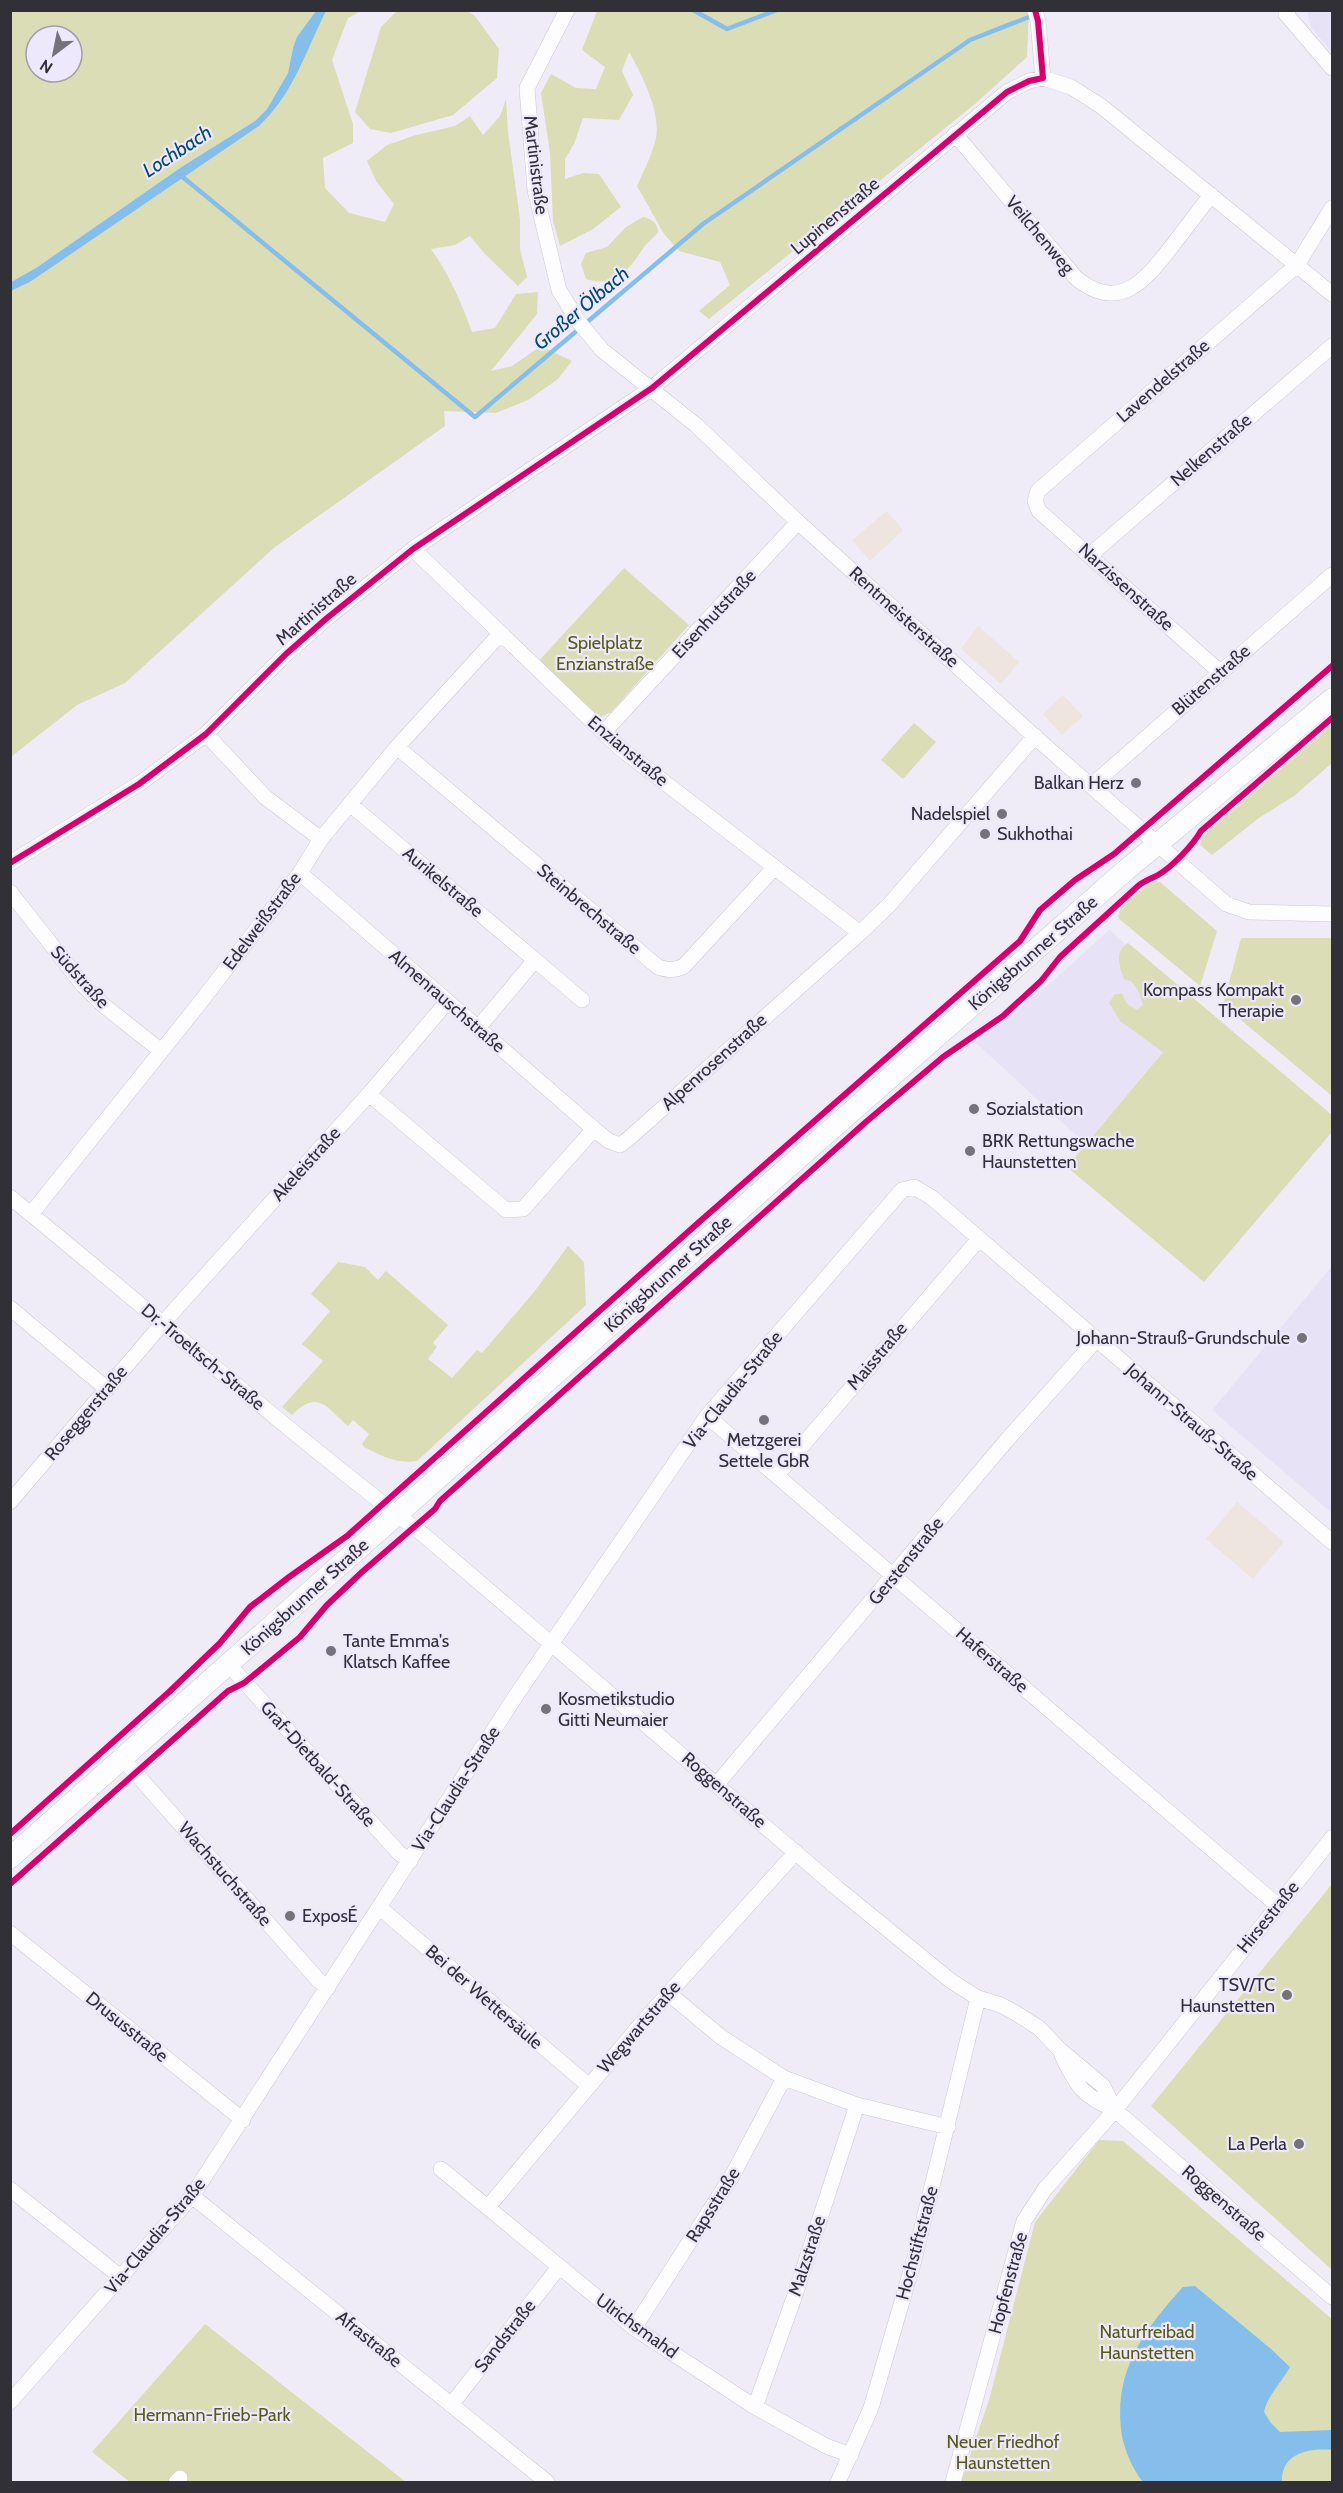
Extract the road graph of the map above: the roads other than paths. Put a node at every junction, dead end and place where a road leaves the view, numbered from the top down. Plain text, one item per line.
1 (567, 10) edge
2 (1288, 10) edge
3 (1036, 15) edge
4 (1332, 68) edge
5 (1043, 78) junction
6 (955, 134) junction
7 (1210, 195) junction
8 (1332, 208) edge
9 (1297, 265) junction
10 (1332, 294) edge
11 (1332, 346) edge
12 (652, 388) junction
13 (1035, 501) joint
14 (798, 522) junction
15 (413, 549) junction
16 (1090, 555) junction
17 (1332, 575) edge
18 (500, 634) junction
19 (1220, 672) junction
20 (1332, 699) edge
21 (604, 732) junction
22 (206, 734) junction
23 (1035, 736) junction
24 (398, 747) junction
25 (1091, 786) junction
26 (351, 805) junction
27 (321, 839) junction
28 (1157, 845) junction
29 (10, 863) edge
30 (774, 868) junction
31 (300, 873) junction
32 (10, 891) edge
33 (1332, 914) edge
34 (860, 933) junction
35 (535, 960) junction
36 (582, 1000) dead end
37 (447, 1002) junction
38 (478, 1028) junction
39 (161, 1051) junction
40 (369, 1094) junction
41 (594, 1130) junction
42 (914, 1187) joint
43 (10, 1197) edge
44 (31, 1214) junction
45 (979, 1239) junction
46 (10, 1308) edge
47 (162, 1324) junction
48 (1096, 1340) junction
49 (107, 1389) junction
50 (707, 1416) junction
51 (777, 1475) junction
52 (12, 1499) edge
53 (397, 1515) junction
54 (1332, 1542) edge
55 (894, 1576) junction
56 (551, 1644) junction
57 (229, 1665) junction
58 (123, 1759) junction
59 (717, 1784) junction
60 (1332, 1838) edge
61 (796, 1852) junction
62 (10, 1858) edge
63 (410, 1861) junction
64 (1277, 1905) junction
65 (380, 1908) junction
66 (10, 1934) edge
67 (328, 1988) junction
68 (668, 1994) junction
69 (978, 1998) junction
70 (784, 2078) junction
71 (588, 2085) junction
72 (857, 2104) junction
73 (1115, 2110) junction
74 (243, 2120) junction
75 (948, 2127) junction
76 (441, 2169) dead end
77 (10, 2189) edge
78 (192, 2196) junction
79 (488, 2207) junction
80 (559, 2266) junction
81 (122, 2278) junction
82 (1332, 2296) edge
83 (634, 2328) junction
84 (10, 2402) edge
85 (451, 2405) junction
86 (755, 2407) junction
87 (851, 2455) junction
88 (547, 2482) edge
89 (838, 2482) edge
90 (953, 2482) edge

1 - 12 street, Martinistraße
2 - 4 street
3 - 5 street
5 - 6 street, Lupinenstraße
5 - 7 street
6 - 7 street, Veilchenweg
6 - 12 street, Lupinenstraße
7 - 9 street
8 - 9 street, Lavendelstraße
9 - 10 street
9 - 13 street, Lavendelstraße
11 - 16 street, Nelkenstraße
12 - 14 street, Rentmeisterstraße
12 - 15 street, Martinistraße
13 - 16 street, Narzissenstraße
14 - 21 street, Eisenhutstraße
14 - 23 street, Rentmeisterstraße
15 - 18 street, Enzianstraße
15 - 22 street, Martinistraße
16 - 19 street, Narzissenstraße
17 - 19 street, Blütenstraße
18 - 21 street, Enzianstraße
18 - 24 street, Edelweißstraße
19 - 25 street, Blütenstraße
20 - 28 main road, Königsbrunner Straße
21 - 30 street, Enzianstraße
22 - 27 street
22 - 29 street, Martinistraße
23 - 25 street, Rentmeisterstraße
23 - 34 street, Alpenrosenstraße
24 - 26 street, Edelweißstraße
24 - 30 street, Steinbrechstraße
25 - 28 street, Rentmeisterstraße
26 - 27 street, Edelweißstraße
26 - 35 street, Aurikelstraße
27 - 31 street, Edelweißstraße
28 - 33 street, Rentmeisterstraße
28 - 53 main road, Königsbrunner Straße
30 - 34 street, Enzianstraße
31 - 37 street, Almenrauschstraße
31 - 39 street, Edelweißstraße
32 - 39 street, Südstraße
34 - 41 street, Alpenrosenstraße
35 - 36 street, Aurikelstraße
35 - 38 street
37 - 38 street, Almenrauschstraße
37 - 40 street, Akeleistraße
38 - 41 street, Almenrauschstraße
39 - 44 street, Edelweißstraße
40 - 41 street
40 - 47 street, Akeleistraße
42 - 45 street, Johann-Strauß-Straße
42 - 50 street, Via-Claudia-Straße
43 - 44 street, Dr.-Troeltsch-Straße
44 - 47 street, Dr.-Troeltsch-Straße
45 - 48 street, Johann-Strauß-Straße
45 - 51 street, Maisstraße
46 - 49 street
47 - 49 street, Roseggerstraße
47 - 53 street, Dr.-Troeltsch-Straße
48 - 54 street, Johann-Strauß-Straße
48 - 55 street, Gerstenstraße
49 - 52 street, Roseggerstraße
50 - 51 street, Haferstraße
50 - 56 street, Via-Claudia-Straße
51 - 55 street, Haferstraße
53 - 56 street, Roggenstraße
53 - 57 main road, Königsbrunner Straße
55 - 59 street, Gerstenstraße
55 - 64 street, Haferstraße
56 - 59 street, Roggenstraße
56 - 63 street, Via-Claudia-Straße
57 - 58 main road, Königsbrunner Straße
57 - 63 street, Graf-Dietbald-Straße
58 - 62 main road, Königsbrunner Straße
58 - 67 street, Wachstuchstraße
59 - 61 street, Roggenstraße
60 - 64 street, Hirsestraße
61 - 68 street, Wegwartstraße
61 - 69 street, Roggenstraße
63 - 65 street, Via-Claudia-Straße
64 - 73 street, Hirsestraße
65 - 67 street, Via-Claudia-Straße
65 - 71 street, Bei der Wettersäule
66 - 74 street, Drususstraße
67 - 74 street, Via-Claudia-Straße
68 - 70 street
68 - 71 street, Wegwartstraße
69 - 73 street, Roggenstraße
69 - 75 street, Hochstiftstraße
70 - 72 street
70 - 83 street, Rapsstraße
71 - 79 street, Wegwartstraße
72 - 75 street
72 - 86 street, Malzstraße
73 - 82 street, Roggenstraße
73 - 90 street, Hopfenstraße
74 - 78 street, Via-Claudia-Straße
75 - 87 street, Hochstiftstraße
76 - 79 street, Ulrichsmahd
77 - 81 street
78 - 81 street, Via-Claudia-Straße
78 - 85 street, Afrastraße
79 - 80 street, Ulrichsmahd
80 - 83 street, Ulrichsmahd
80 - 85 street, Sandstraße
81 - 84 street, Via-Claudia-Straße
83 - 86 street, Ulrichsmahd
85 - 88 street, Afrastraße
86 - 87 street, Ulrichsmahd
87 - 89 street, Hochstiftstraße

